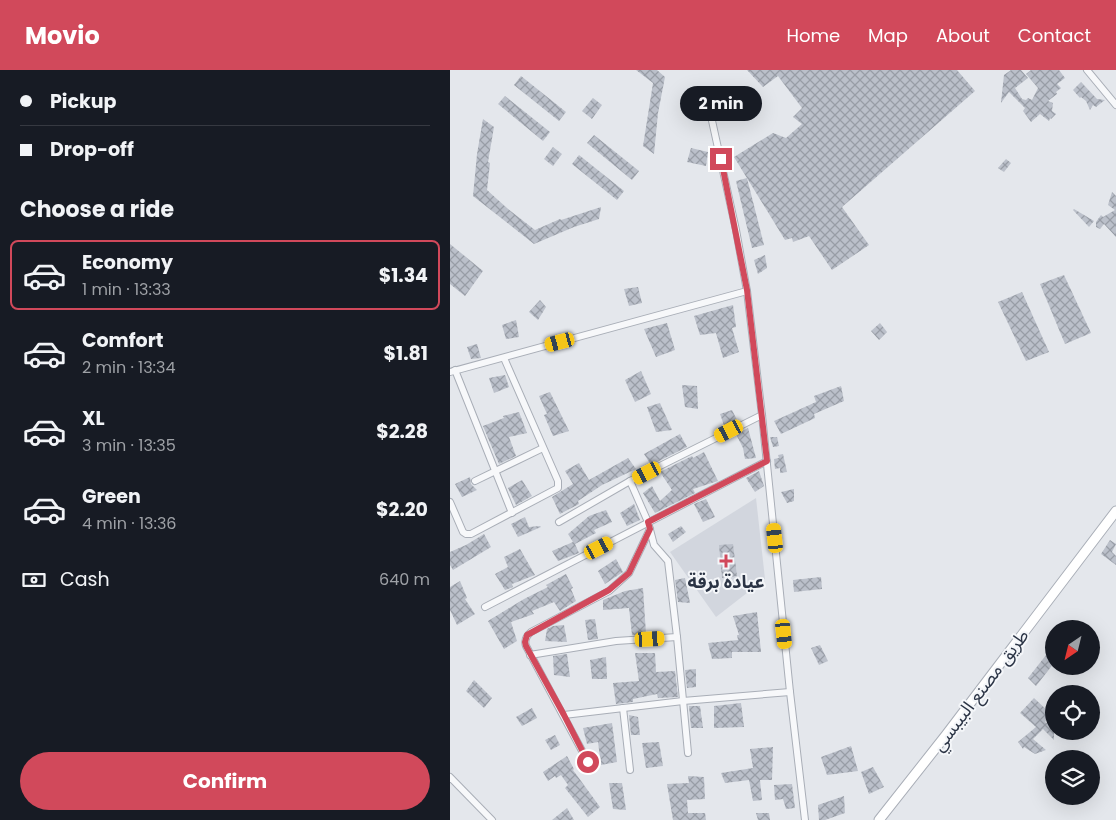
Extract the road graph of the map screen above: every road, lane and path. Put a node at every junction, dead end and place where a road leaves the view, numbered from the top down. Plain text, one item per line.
1 (1088, 70) edge
2 (1116, 105) edge
3 (709, 107) dead end
4 (747, 290) junction
5 (504, 358) junction
6 (452, 371) edge
7 (762, 415) junction
8 (543, 448) junction
9 (767, 461) junction
10 (494, 471) junction
11 (475, 481) dead end
12 (630, 481) junction
13 (450, 502) edge
14 (1116, 511) edge
15 (512, 513) junction
16 (559, 522) dead end
17 (649, 525) junction
18 (485, 606) dead end
19 (677, 637) junction
20 (530, 655) junction
21 (790, 692) junction
22 (683, 701) junction
23 (623, 708) junction
24 (564, 715) junction
25 (688, 753) dead end
26 (588, 762) dead end
27 (630, 770) dead end
28 (450, 777) edge
29 (492, 820) edge
30 (806, 820) edge
31 (879, 820) edge

1 - 2 street
3 - 4 street
4 - 5 street
4 - 7 street
5 - 6 street
5 - 8 street
6 - 10 street
7 - 9 street
7 - 12 street
8 - 10 street
8 - 15 street
9 - 17 street
9 - 21 street
10 - 11 street
10 - 15 street
12 - 16 street
12 - 17 street
13 - 15 street
14 - 31 main road, طريق مصنع البيبسي
17 - 18 street
17 - 19 street
17 - 20 street
19 - 20 street
19 - 22 street
20 - 24 street
21 - 22 street
21 - 30 street
22 - 23 street
22 - 25 street
23 - 24 street
23 - 27 street
24 - 26 street
28 - 29 street

